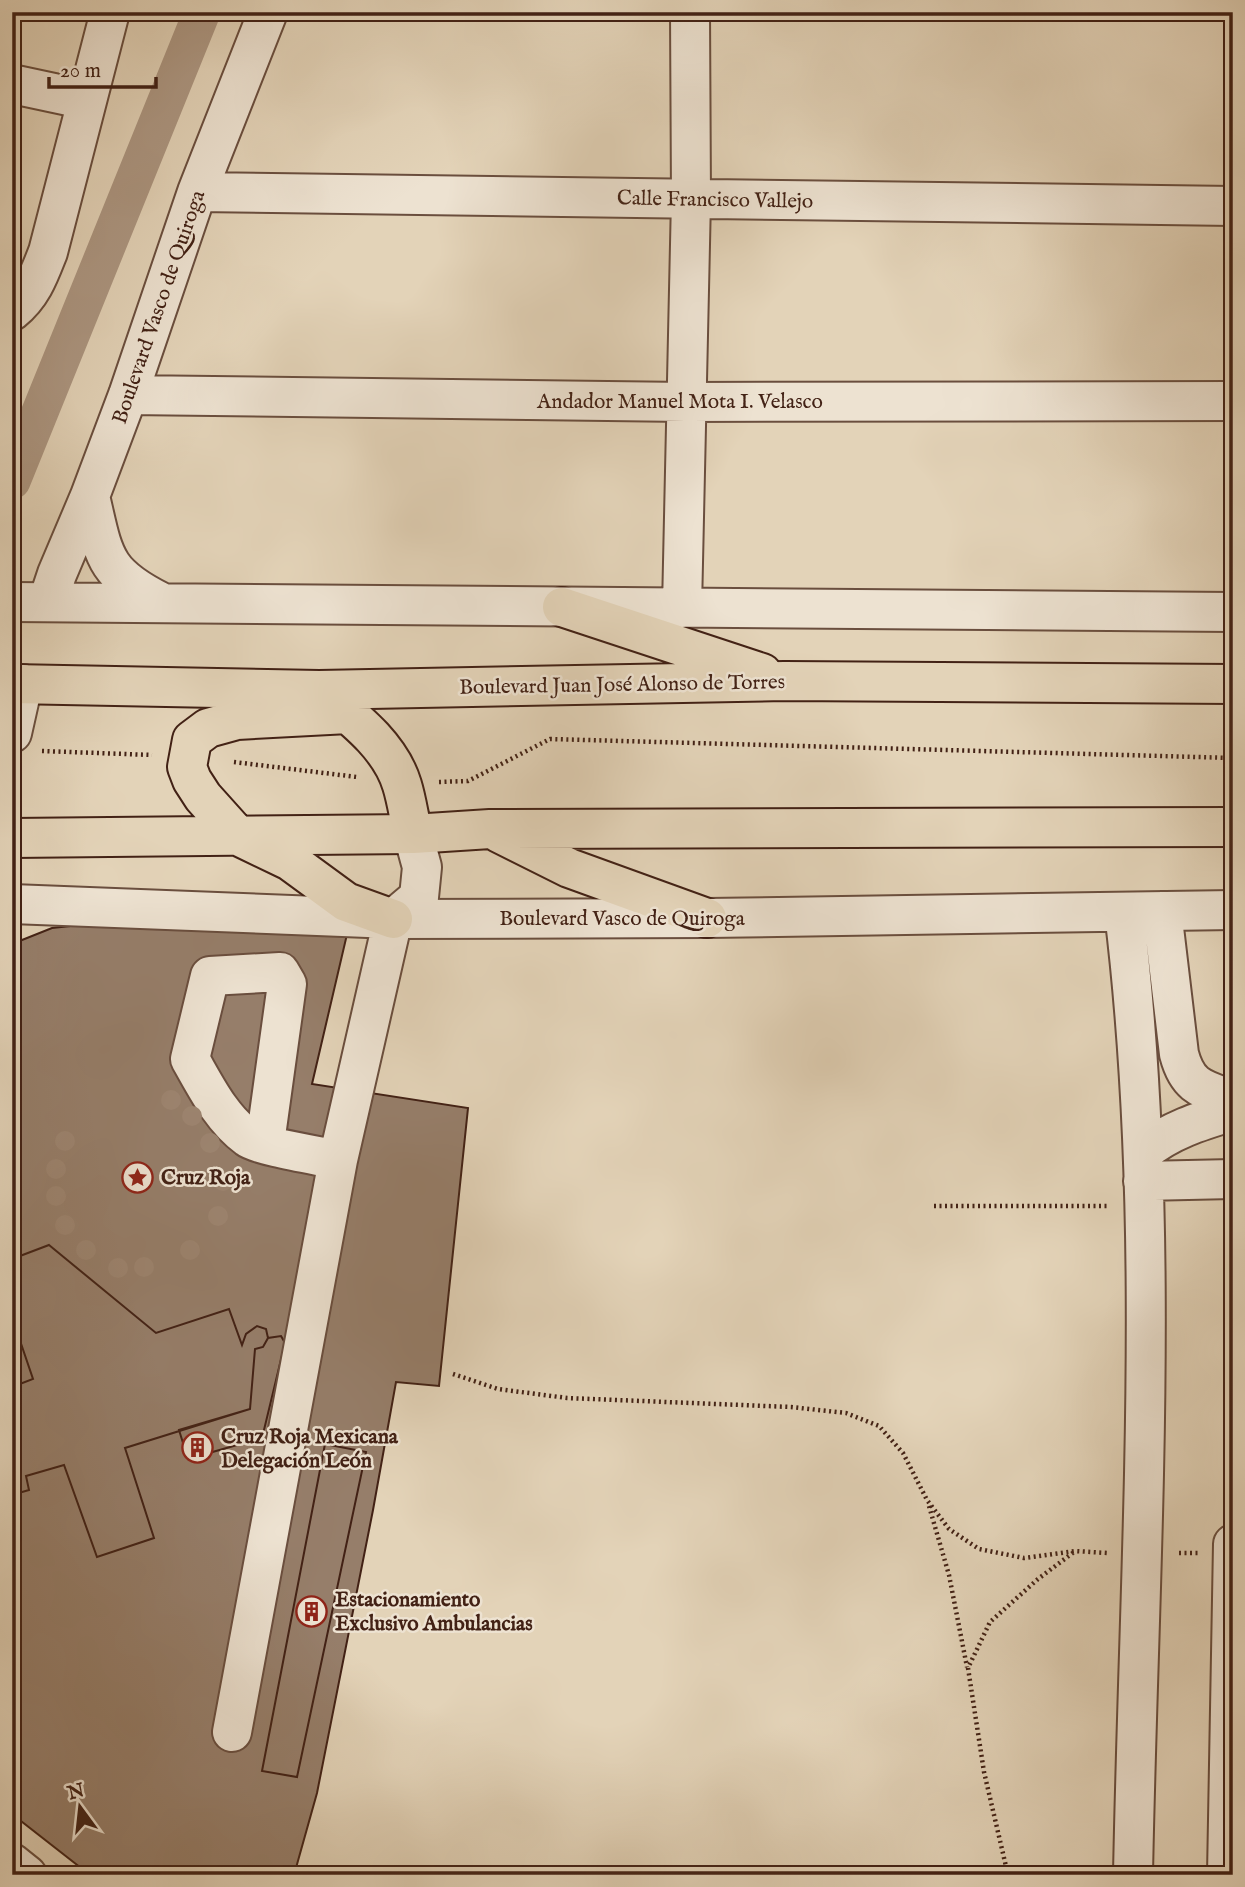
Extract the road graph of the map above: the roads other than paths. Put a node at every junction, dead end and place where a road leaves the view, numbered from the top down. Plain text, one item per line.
1 (110, 12) edge
2 (268, 12) edge
3 (690, 12) edge
4 (12, 84) edge
5 (87, 100) junction
6 (197, 192) junction
7 (691, 199) junction
8 (1233, 206) edge
9 (12, 311) edge
10 (128, 395) junction
11 (1233, 401) edge
12 (686, 402) junction
13 (90, 496) junction
14 (30, 602) edge
15 (160, 603) junction
16 (562, 607) junction
17 (682, 608) junction
18 (1233, 612) edge
19 (784, 681) junction
20 (18, 684) edge
21 (1233, 684) edge
22 (571, 685) junction
23 (319, 690) junction
24 (349, 714) junction
25 (26, 742) edge
26 (1233, 827) edge
27 (491, 830) junction
28 (413, 834) junction
29 (237, 836) junction
30 (12, 838) edge
31 (12, 904) edge
32 (77, 906) junction
33 (1233, 910) edge
34 (1162, 911) junction
35 (1124, 912) junction
36 (707, 918) junction
37 (393, 919) junction
38 (12, 934) edge
39 (1233, 1100) edge
40 (1233, 1111) edge
41 (265, 1143) dead end
42 (338, 1160) junction
43 (1233, 1179) edge
44 (1143, 1180) junction
45 (1233, 1544) edge
46 (232, 1732) dead end
47 (12, 1863) edge
48 (27, 1875) edge
49 (1133, 1875) edge
50 (1227, 1875) edge

1 - 5 street
2 - 6 street, Boulevard Vasco de Quiroga
3 - 7 street
4 - 5 street
5 - 9 street
6 - 7 street, Calle Francisco Vallejo
6 - 10 street, Boulevard Vasco de Quiroga
7 - 8 street, Calle Francisco Vallejo
7 - 12 street
10 - 12 street, Andador Manuel Mota I. Velasco
10 - 13 street, Boulevard Vasco de Quiroga
11 - 12 street, Andador Manuel Mota I. Velasco
12 - 17 street
13 - 14 street, Boulevard Vasco de Quiroga
13 - 15 street
14 - 15 street
15 - 16 street
16 - 17 street
16 - 19 main road
17 - 18 street
19 - 21 main road, Boulevard Juan José Alonso de Torres
19 - 22 main road, Boulevard Juan José Alonso de Torres
20 - 23 main road, Boulevard Juan José Alonso de Torres
20 - 25 street
22 - 23 main road, Boulevard Juan José Alonso de Torres
22 - 24 main road
23 - 24 main road
24 - 28 main road
24 - 29 main road
26 - 27 main road
27 - 28 main road
27 - 36 main road
28 - 29 main road
28 - 37 street
29 - 30 main road
29 - 37 main road
31 - 32 street, Boulevard Vasco de Quiroga
32 - 37 street, Boulevard Vasco de Quiroga
32 - 38 street
33 - 34 street, Boulevard Vasco de Quiroga
34 - 35 street, Boulevard Vasco de Quiroga
34 - 39 street
35 - 36 street, Boulevard Vasco de Quiroga
35 - 44 street
36 - 37 street, Boulevard Vasco de Quiroga
37 - 42 street
40 - 44 street
41 - 42 street
42 - 46 street
43 - 44 street
44 - 49 street
45 - 50 street
47 - 48 street

